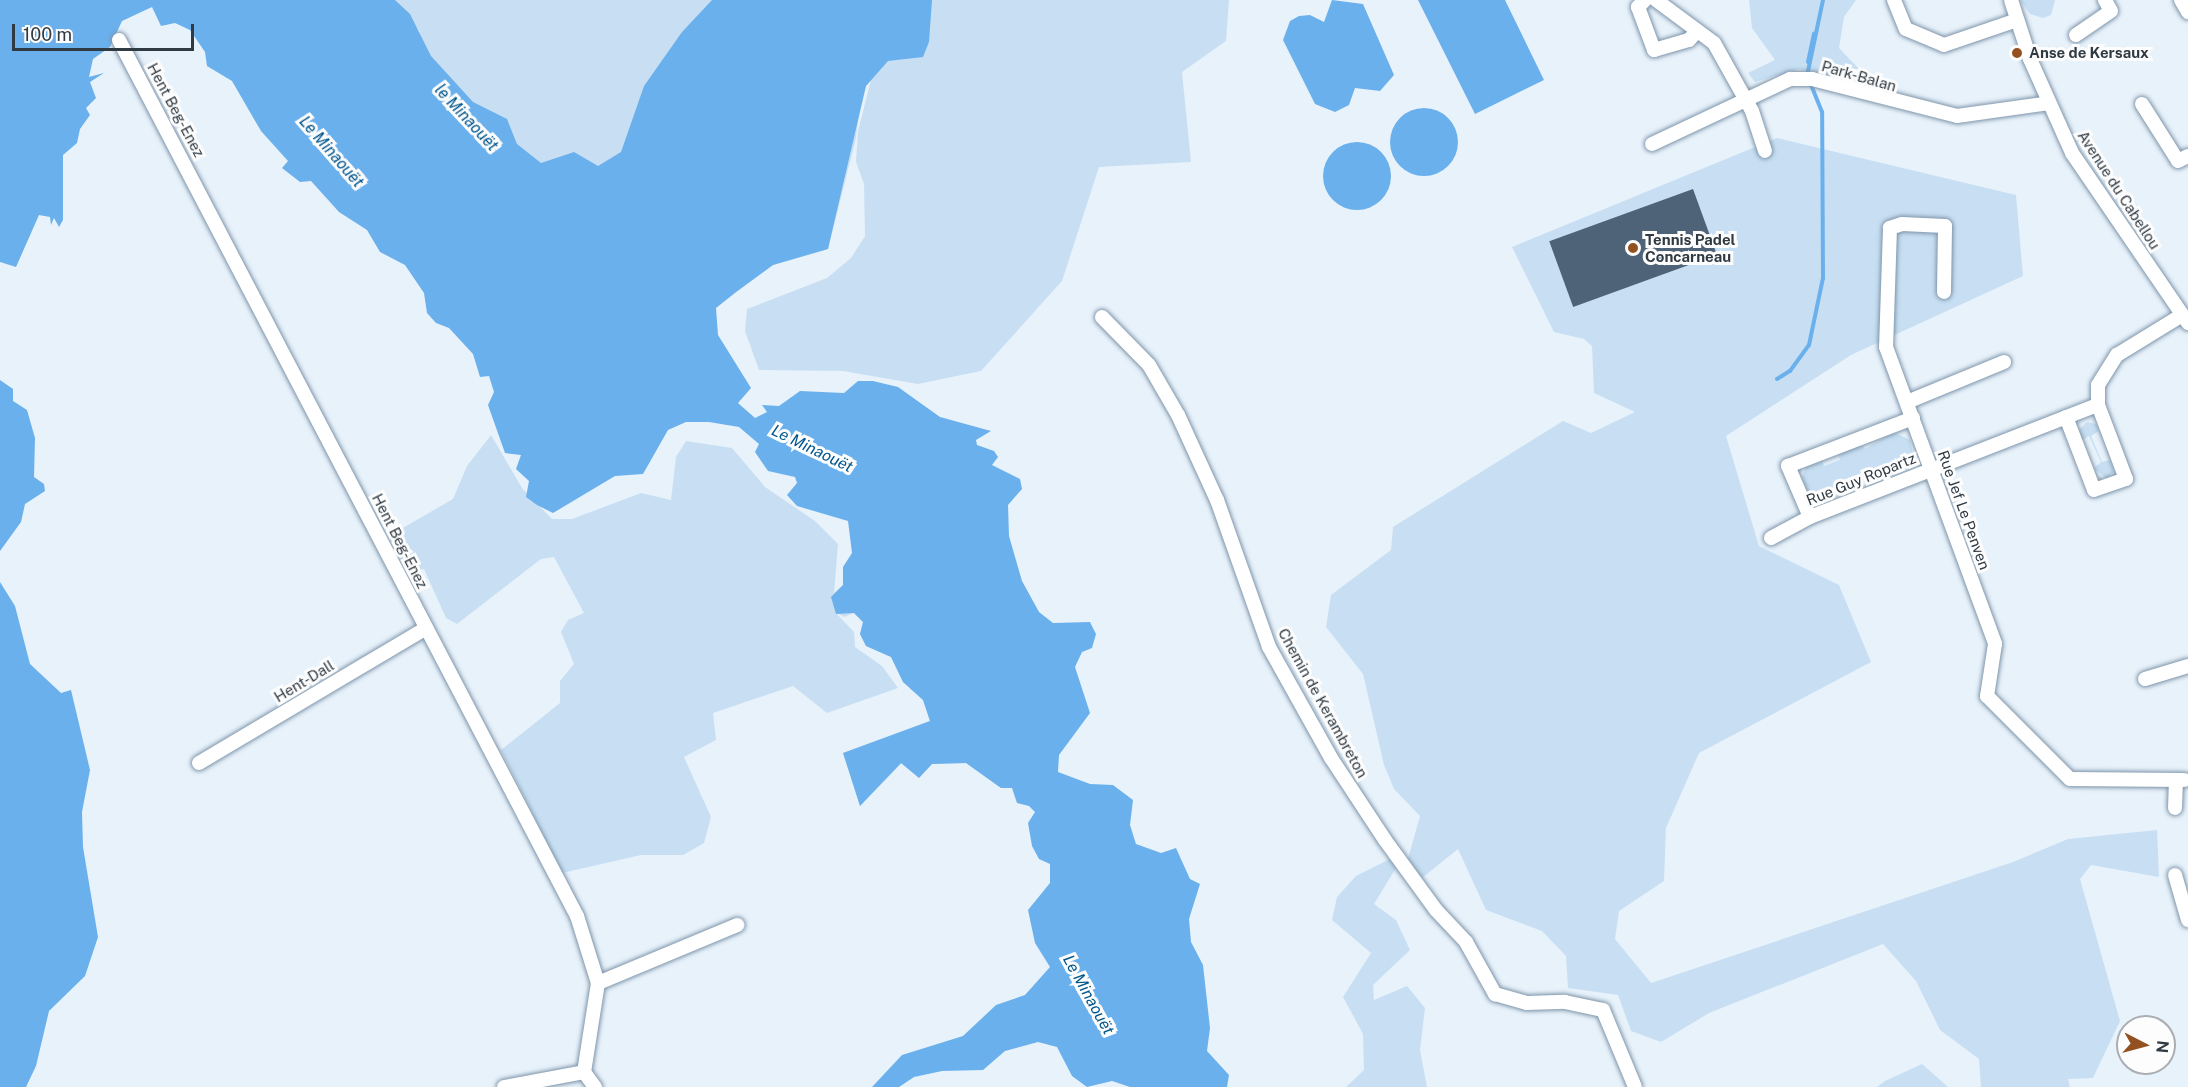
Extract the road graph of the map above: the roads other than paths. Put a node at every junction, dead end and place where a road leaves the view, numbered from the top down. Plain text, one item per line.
1 (1645, 0) edge
2 (1656, 0) edge
3 (1894, 0) edge
4 (2011, 0) edge
5 (2105, 0) edge
6 (2017, 20) junction
7 (1697, 31) junction
8 (2076, 35) dead end
9 (119, 40) dead end
10 (1743, 98) junction
11 (2049, 103) junction
12 (2142, 104) dead end
13 (1652, 144) dead end
14 (1765, 151) dead end
15 (2188, 156) edge
16 (1944, 292) dead end
17 (1102, 317) dead end
18 (2185, 319) edge
19 (2004, 362) dead end
20 (1907, 402) junction
21 (2098, 405) junction
22 (2066, 417) junction
23 (1913, 418) junction
24 (1932, 468) junction
25 (1810, 517) junction
26 (1771, 538) dead end
27 (426, 628) junction
28 (2188, 666) edge
29 (2145, 679) dead end
30 (199, 763) dead end
31 (2175, 808) dead end
32 (2175, 875) dead end
33 (2188, 920) edge
34 (737, 925) dead end
35 (598, 983) junction
36 (584, 1072) junction
37 (504, 1087) edge
38 (595, 1087) edge
39 (1635, 1087) edge

1 - 7 street
2 - 7 street
3 - 6 street
4 - 6 street, Avenue du Cabellou
5 - 8 street
6 - 11 street, Avenue du Cabellou
7 - 10 street
9 - 27 street, Hent Beg-Enez
10 - 11 street, Park-Balan
10 - 13 street, Park-Balan
10 - 14 street
11 - 18 street, Avenue du Cabellou
12 - 15 street
16 - 20 street, Rue Jef Le Penven
17 - 39 street, Chemin de Kerambreton
18 - 21 street
19 - 20 street
20 - 23 street, Rue Jef Le Penven
21 - 22 street, Rue Guy Ropartz
21 - 22 street
22 - 24 street, Rue Guy Ropartz
23 - 24 street, Rue Jef Le Penven
23 - 25 street
24 - 25 street, Rue Guy Ropartz
24 - 31 street, Rue Jef Le Penven
25 - 26 street, Rue Guy Ropartz
27 - 30 street, Hent-Dall
27 - 35 street, Hent Beg-Enez
28 - 29 street
32 - 33 street
34 - 35 street
35 - 36 street, Hent Beg-Enez
36 - 37 street
36 - 38 street

